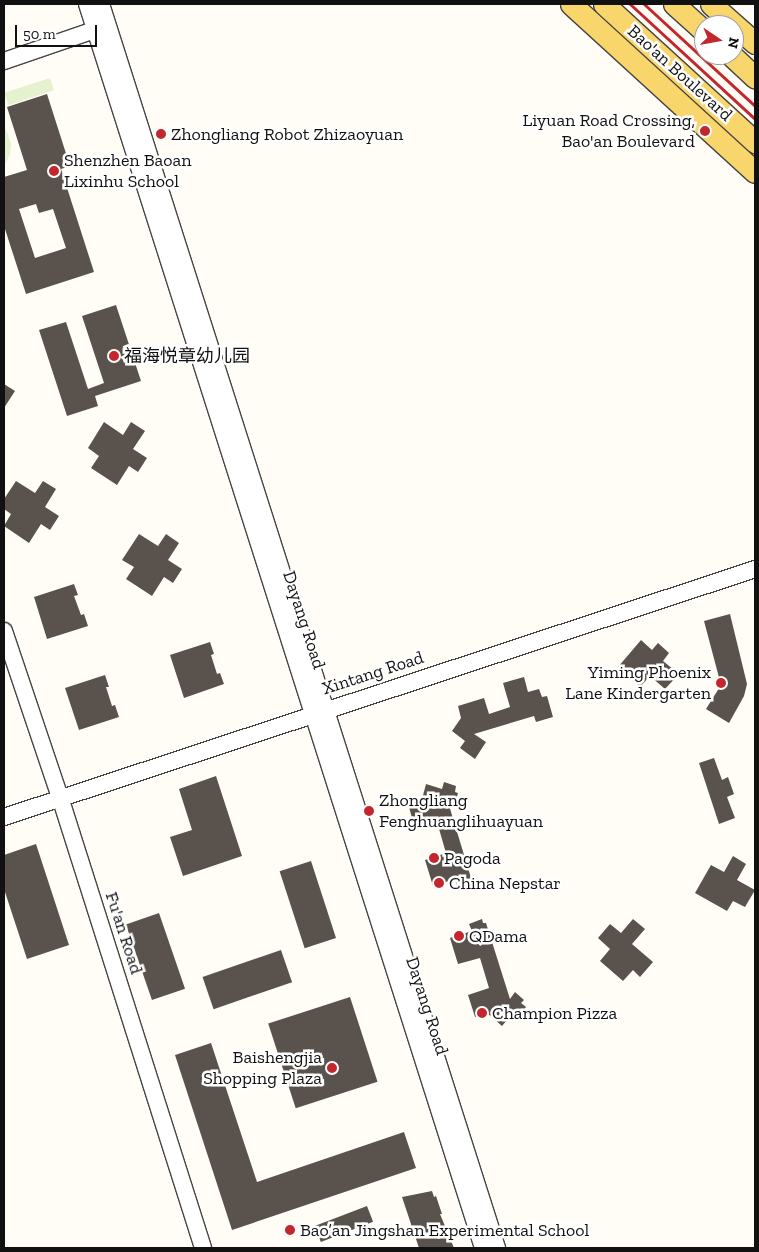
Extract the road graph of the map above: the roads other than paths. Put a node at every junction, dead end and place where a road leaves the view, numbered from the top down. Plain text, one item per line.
1 (87, 4) edge
2 (101, 4) edge
3 (571, 4) edge
4 (604, 4) edge
5 (674, 4) edge
6 (711, 4) edge
7 (694, 22) edge
8 (102, 28) junction
9 (755, 43) edge
10 (4, 61) edge
11 (741, 65) edge
12 (755, 78) edge
13 (755, 142) edge
14 (755, 172) edge
15 (755, 569) edge
16 (4, 631) edge
17 (320, 712) junction
18 (60, 797) junction
19 (4, 817) edge
20 (203, 1248) edge
21 (483, 1248) edge
22 (497, 1248) edge

1 - 8 street, Dayang Road
2 - 8 street, Dayang Road
3 - 14 main road
4 - 13 main road, Bao'an Boulevard
5 - 7 main road
6 - 9 main road
8 - 10 street
8 - 17 street, Dayang Road
11 - 12 main road
15 - 17 street, Xintang Road
16 - 18 street, Fu'an Road
17 - 18 street, Xintang Road
17 - 21 street, Dayang Road
17 - 22 street, Dayang Road
18 - 19 street, Xintang Road
18 - 20 street, Fu'an Road

